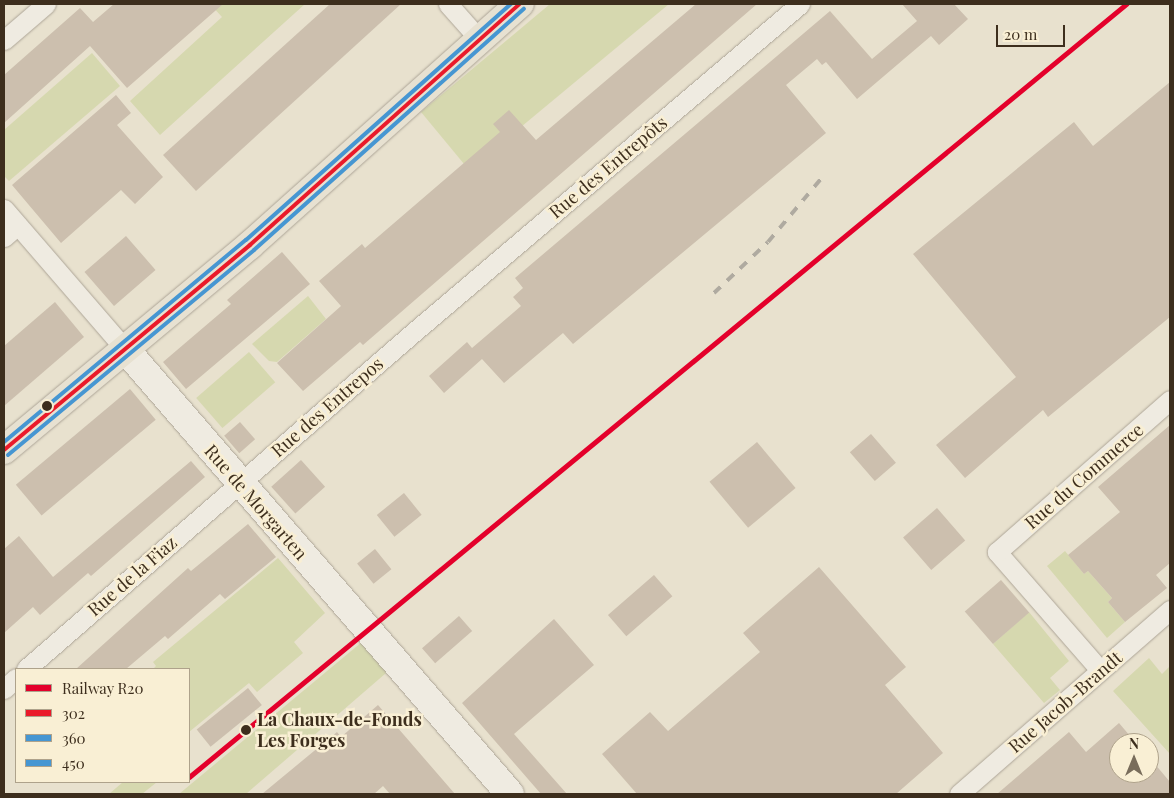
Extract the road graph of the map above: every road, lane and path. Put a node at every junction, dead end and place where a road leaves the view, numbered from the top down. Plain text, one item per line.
1 (46, 4) edge
2 (448, 4) edge
3 (520, 4) edge
4 (800, 4) edge
5 (4, 40) edge
6 (480, 40) junction
7 (4, 209) edge
8 (11, 231) edge
9 (415, 331) joint
10 (125, 349) junction
11 (1170, 400) edge
12 (4, 450) edge
13 (238, 484) junction
14 (1170, 610) edge
15 (27, 668) edge
16 (1100, 670) junction
17 (15, 679) edge
18 (4, 689) edge
19 (510, 794) edge
20 (959, 794) edge

1 - 5 street
2 - 6 street
3 - 6 main road
4 - 9 street, Rue des Entrepôts
6 - 10 main road
7 - 8 street, Rue de Morgarten
8 - 10 street, Rue de Morgarten
9 - 13 street, Rue des Entrepos
10 - 12 main road
10 - 13 main road, Rue de Morgarten
11 - 16 street, Rue du Commerce
13 - 15 street, Rue de la Fiaz
13 - 19 main road, Rue de Morgarten
14 - 16 street, Rue Jacob-Brandt
16 - 20 street, Rue Jacob-Brandt
17 - 18 street

